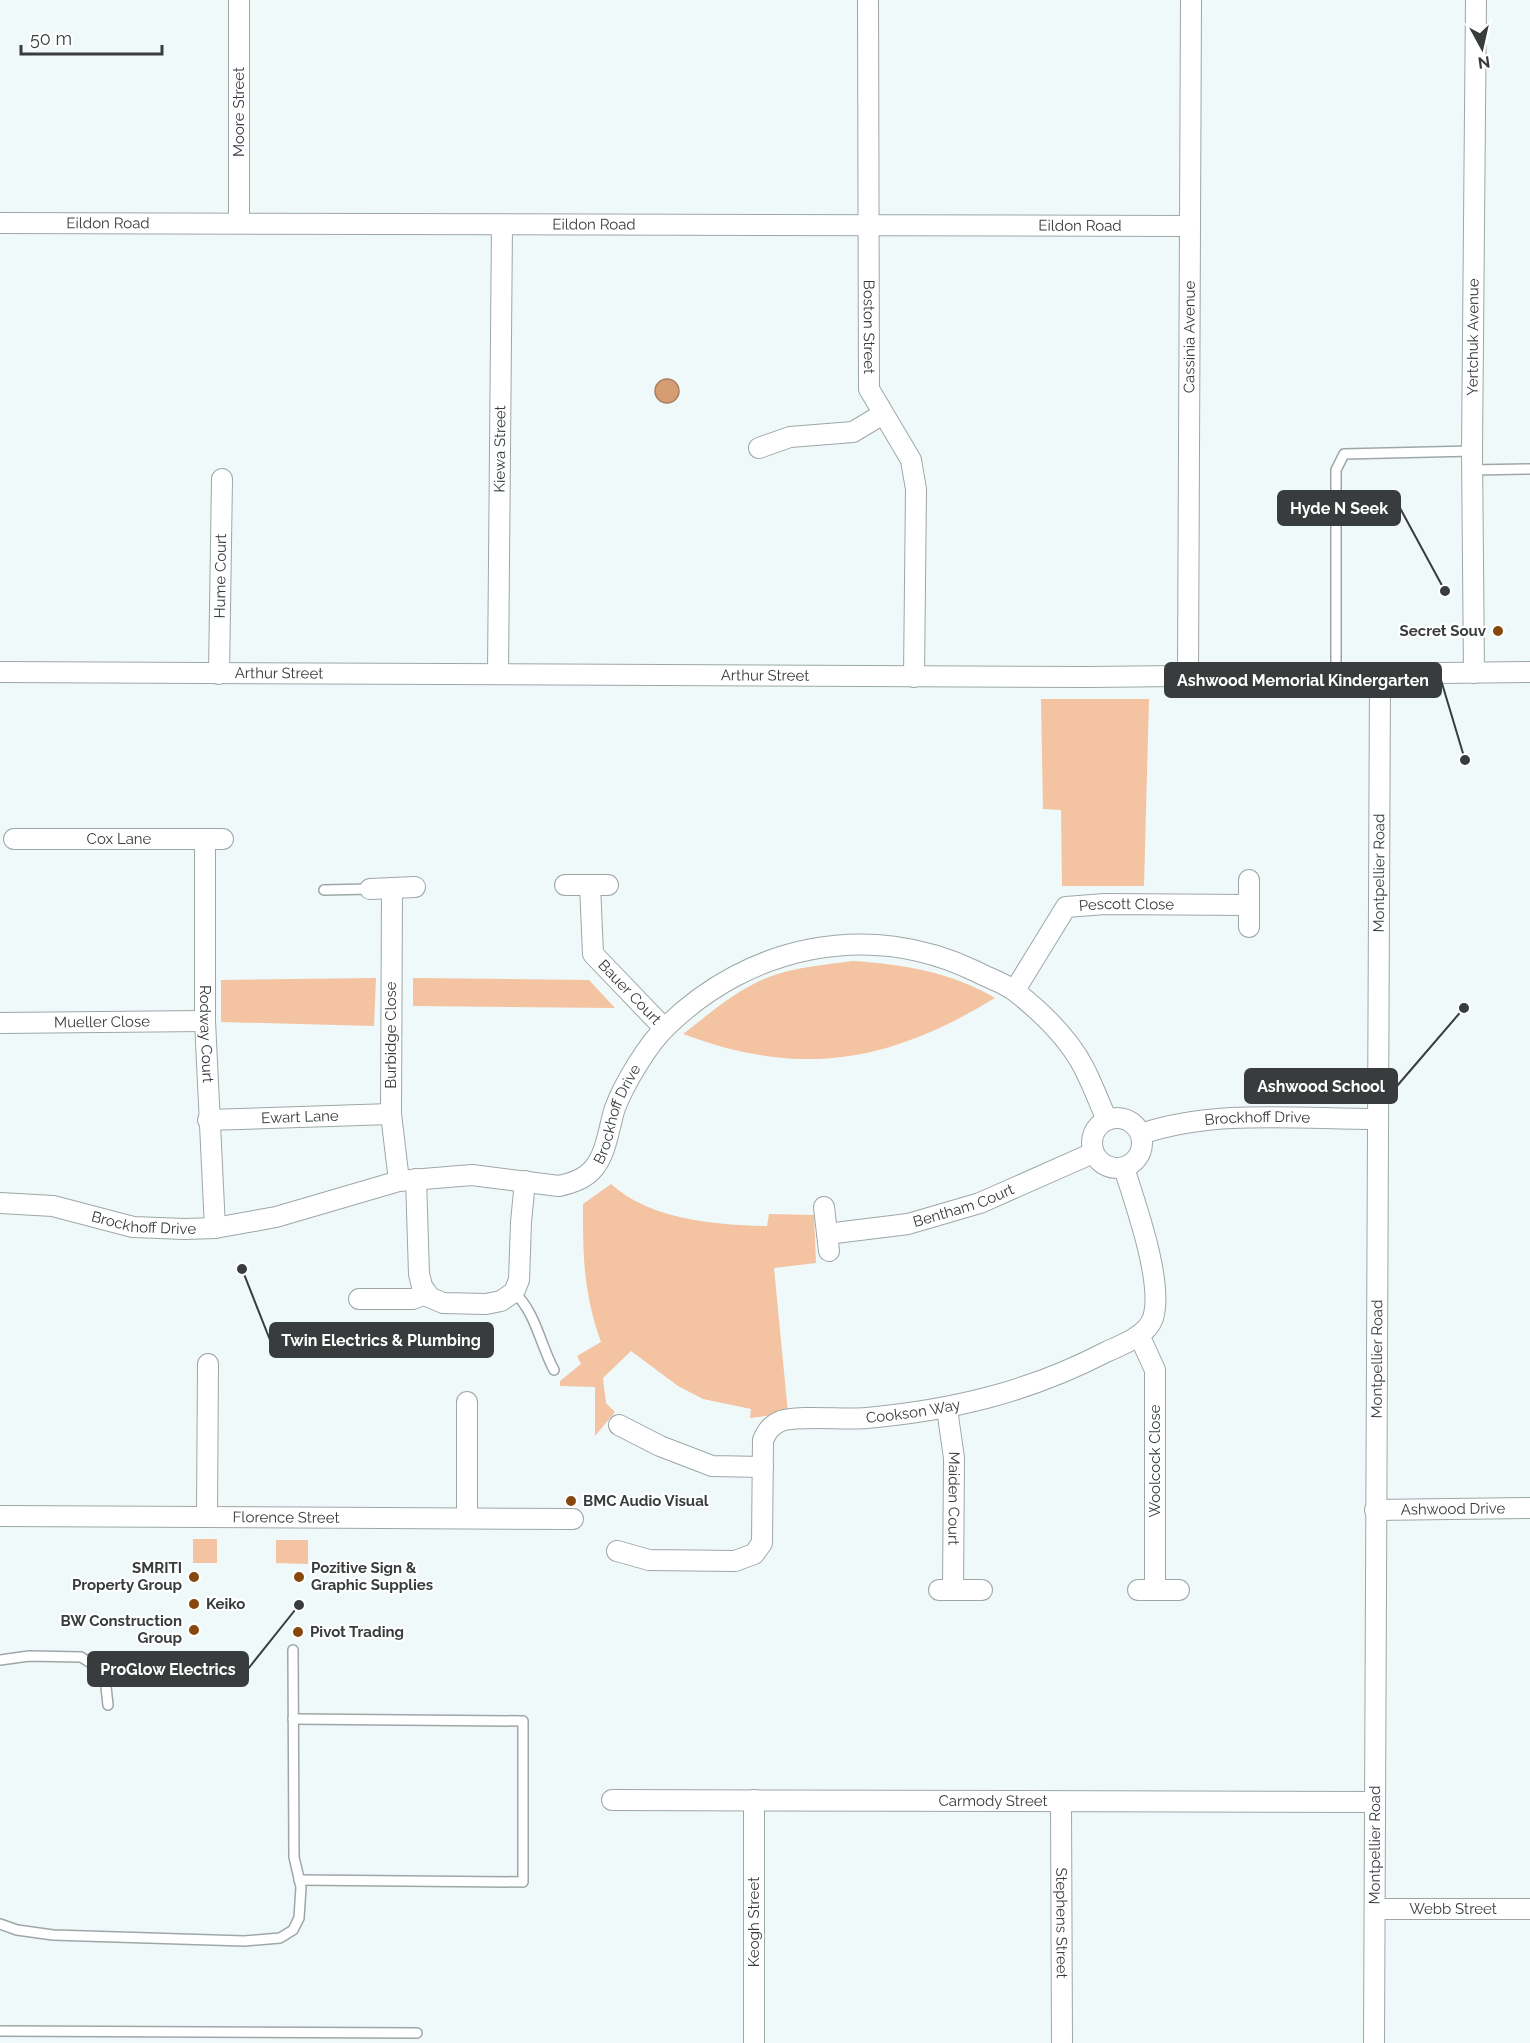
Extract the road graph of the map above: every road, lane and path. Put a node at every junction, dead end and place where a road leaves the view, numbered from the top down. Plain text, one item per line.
1 (239, 0) edge
2 (868, 0) edge
3 (1191, 0) edge
4 (1476, 0) edge
5 (0, 223) edge
6 (239, 223) junction
7 (501, 225) junction
8 (868, 225) junction
9 (1188, 226) junction
10 (883, 414) junction
11 (759, 448) dead end
12 (1472, 461) junction
13 (1530, 469) edge
14 (222, 478) dead end
15 (0, 672) edge
16 (1530, 672) edge
17 (1474, 673) junction
18 (219, 674) junction
19 (498, 674) junction
20 (1188, 675) junction
21 (1336, 675) junction
22 (1380, 675) junction
23 (914, 677) junction
24 (14, 839) dead end
25 (214, 839) joint
26 (1249, 880) dead end
27 (565, 885) dead end
28 (415, 887) dead end
29 (392, 888) junction
30 (370, 889) joint
31 (324, 890) dead end
32 (1249, 905) junction
33 (1249, 927) dead end
34 (1015, 990) junction
35 (205, 1021) junction
36 (0, 1023) edge
37 (664, 1028) junction
38 (391, 1114) junction
39 (1377, 1119) junction
40 (208, 1120) junction
41 (1107, 1120) junction
42 (1141, 1134) junction
43 (1093, 1153) junction
44 (1124, 1168) junction
45 (408, 1180) junction
46 (525, 1181) junction
47 (0, 1203) edge
48 (25, 1204) junction
49 (824, 1207) dead end
50 (0, 1216) edge
51 (215, 1228) junction
52 (514, 1292) junction
53 (427, 1293) junction
54 (359, 1299) dead end
55 (1139, 1335) junction
56 (208, 1364) dead end
57 (554, 1370) dead end
58 (467, 1402) dead end
59 (947, 1409) junction
60 (619, 1425) dead end
61 (763, 1467) junction
62 (1530, 1508) edge
63 (1375, 1510) junction
64 (207, 1515) junction
65 (0, 1516) edge
66 (467, 1518) junction
67 (573, 1519) dead end
68 (616, 1549) dead end
69 (982, 1590) dead end
70 (1179, 1590) dead end
71 (293, 1650) dead end
72 (0, 1660) edge
73 (108, 1705) dead end
74 (293, 1719) junction
75 (612, 1800) dead end
76 (754, 1800) junction
77 (1374, 1802) junction
78 (1062, 1803) junction
79 (299, 1880) junction
80 (1530, 1909) edge
81 (1375, 1910) junction
82 (0, 1924) edge
83 (0, 2031) edge
84 (417, 2033) dead end
85 (754, 2043) edge
86 (1062, 2043) edge
87 (1374, 2043) edge

1 - 6 street, Moore Street
2 - 8 street, Boston Street
3 - 9 street, Cassinia Avenue
4 - 12 street, Yertchuk Avenue
5 - 6 street, Eildon Road
6 - 7 street, Eildon Road
7 - 8 street, Eildon Road
7 - 19 street, Kiewa Street
8 - 9 street, Eildon Road
8 - 10 street, Boston Street
9 - 20 street, Cassinia Avenue
10 - 11 street
10 - 23 street, Boston Street
12 - 13 lane
12 - 17 street, Yertchuk Avenue
12 - 21 lane
14 - 18 street, Hume Court
15 - 18 street, Arthur Street
16 - 17 street, Arthur Street
17 - 22 street, Arthur Street
18 - 19 street, Arthur Street
19 - 23 street, Arthur Street
20 - 21 street, Arthur Street
20 - 23 street, Arthur Street
21 - 22 street, Arthur Street
22 - 39 street, Montpellier Road
24 - 25 street, Cox Lane
25 - 35 street, Rodway Court
26 - 32 street
27 - 37 street, Bauer Court
28 - 29 street
29 - 30 street
29 - 38 street, Burbidge Close
30 - 31 lane
32 - 33 street
32 - 34 street, Pescott Close
34 - 37 street, Brockhoff Drive
34 - 41 street, Brockhoff Drive
35 - 36 street, Mueller Close
35 - 40 street, Rodway Court
37 - 46 street, Brockhoff Drive
38 - 40 street, Ewart Lane
38 - 45 street, Burbidge Close
39 - 42 street, Brockhoff Drive
39 - 63 street, Montpellier Road
40 - 51 street, Rodway Court
41 - 42 street
41 - 43 street
42 - 44 street
43 - 44 street
43 - 49 street, Bentham Court
44 - 55 street
45 - 46 street, Brockhoff Drive
45 - 51 street, Brockhoff Drive
45 - 53 street, Burbidge Close
46 - 52 street
47 - 48 street, Brockhoff Drive
48 - 50 street
48 - 51 street, Brockhoff Drive
52 - 53 street
52 - 57 lane
53 - 54 street
55 - 59 street, Cookson Way
55 - 70 street, Woolcock Close
56 - 64 street
58 - 66 street
59 - 61 street, Cookson Way
59 - 69 street, Maiden Court
60 - 61 street
61 - 68 street, Cookson Way
62 - 63 street, Ashwood Drive
63 - 77 street, Montpellier Road
64 - 65 street, Florence Street
64 - 66 street, Florence Street
66 - 67 street, Florence Street
71 - 74 lane
72 - 73 lane
74 - 79 lane
74 - 79 lane
75 - 76 street, Carmody Street
76 - 78 street, Carmody Street
76 - 85 street, Keogh Street
77 - 78 street, Carmody Street
77 - 81 street, Montpellier Road
78 - 86 street, Stephens Street
79 - 82 lane
80 - 81 street, Webb Street
81 - 87 street, Montpellier Road
83 - 84 lane

